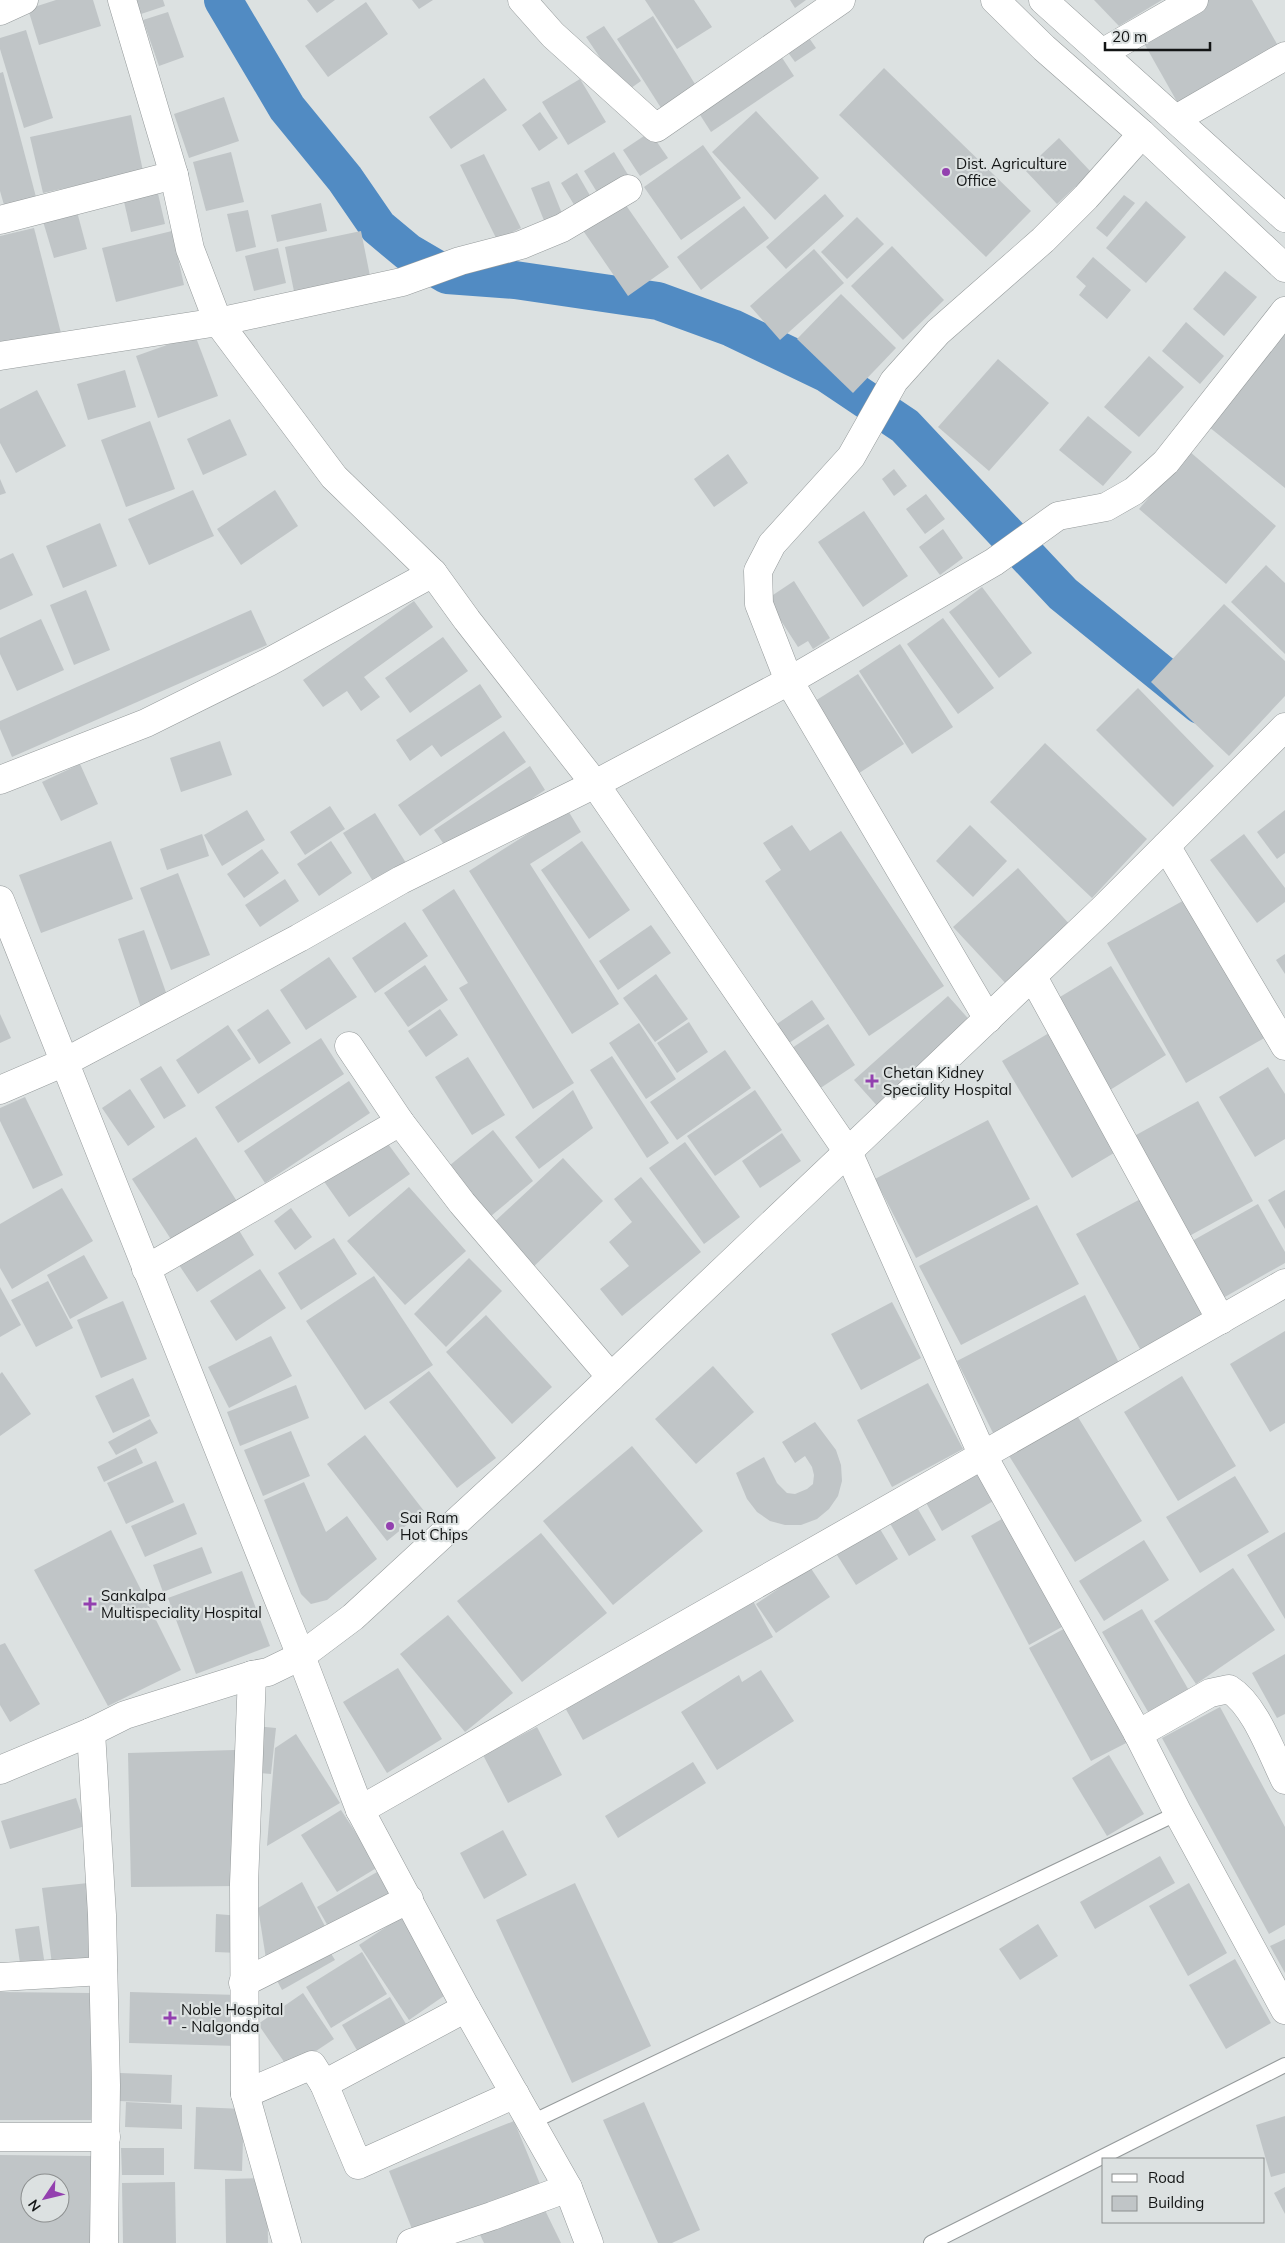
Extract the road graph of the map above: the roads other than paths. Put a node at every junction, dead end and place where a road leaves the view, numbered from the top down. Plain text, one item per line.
1 (24, 0) edge
2 (122, 0) edge
3 (522, 0) edge
4 (841, 0) edge
5 (995, 0) edge
6 (1042, 0) edge
7 (1194, 0) edge
8 (0, 11) edge
9 (1102, 53) junction
10 (1285, 56) edge
11 (1176, 119) junction
12 (1142, 134) junction
13 (174, 175) junction
14 (628, 189) dead end
15 (1285, 218) edge
16 (0, 220) edge
17 (1285, 268) edge
18 (1285, 311) edge
19 (218, 322) junction
20 (0, 356) edge
21 (433, 573) junction
22 (789, 681) junction
23 (1285, 727) edge
24 (0, 780) edge
25 (595, 784) junction
26 (1166, 846) junction
27 (0, 900) edge
28 (1032, 977) junction
29 (988, 1019) junction
30 (349, 1046) dead end
31 (1285, 1046) edge
32 (65, 1062) junction
33 (0, 1090) edge
34 (400, 1122) junction
35 (848, 1152) junction
36 (146, 1269) junction
37 (1285, 1283) edge
38 (1221, 1320) junction
39 (611, 1377) junction
40 (983, 1456) junction
41 (301, 1656) junction
42 (252, 1675) junction
43 (90, 1732) junction
44 (1138, 1734) junction
45 (0, 1770) edge
46 (1285, 1780) edge
47 (360, 1810) junction
48 (1178, 1813) junction
49 (409, 1899) junction
50 (103, 1972) junction
51 (0, 1977) edge
52 (243, 1983) junction
53 (466, 2008) junction
54 (1285, 2010) edge
55 (1285, 2065) edge
56 (324, 2084) junction
57 (245, 2094) junction
58 (515, 2094) junction
59 (532, 2122) junction
60 (106, 2136) junction
61 (0, 2137) edge
62 (568, 2188) junction
63 (104, 2243) edge
64 (287, 2243) edge
65 (411, 2243) edge
66 (589, 2243) edge
67 (931, 2243) edge

1 - 8 street
2 - 13 street
3 - 4 street
5 - 12 street
6 - 9 street
7 - 9 street
9 - 11 street
10 - 11 street
11 - 15 street
12 - 17 street
12 - 22 street
13 - 16 street
13 - 19 street
14 - 19 street
18 - 22 street
19 - 20 street
19 - 21 street
21 - 24 street
21 - 25 street
22 - 25 street
22 - 29 street
23 - 26 street
25 - 32 street
25 - 35 street
26 - 28 street
26 - 31 street
27 - 32 street
28 - 29 street
28 - 38 street
29 - 35 street
30 - 34 street
32 - 33 street
32 - 36 street
34 - 36 street
34 - 39 street
35 - 39 street
35 - 40 street
36 - 41 street
37 - 38 street
38 - 40 street
39 - 41 street
40 - 44 street
40 - 47 street
41 - 42 street
41 - 47 street
42 - 43 street
42 - 52 street
43 - 45 street
43 - 50 street
44 - 46 street
44 - 48 street
47 - 49 street
48 - 54 street
48 - 59 lane
49 - 52 street
49 - 53 street
50 - 51 street
50 - 60 street
52 - 57 street
53 - 56 street
53 - 58 street
55 - 67 lane
56 - 57 street
56 - 58 street
57 - 64 street
58 - 59 street
59 - 62 street
60 - 61 street
60 - 63 street
62 - 65 street
62 - 66 street

